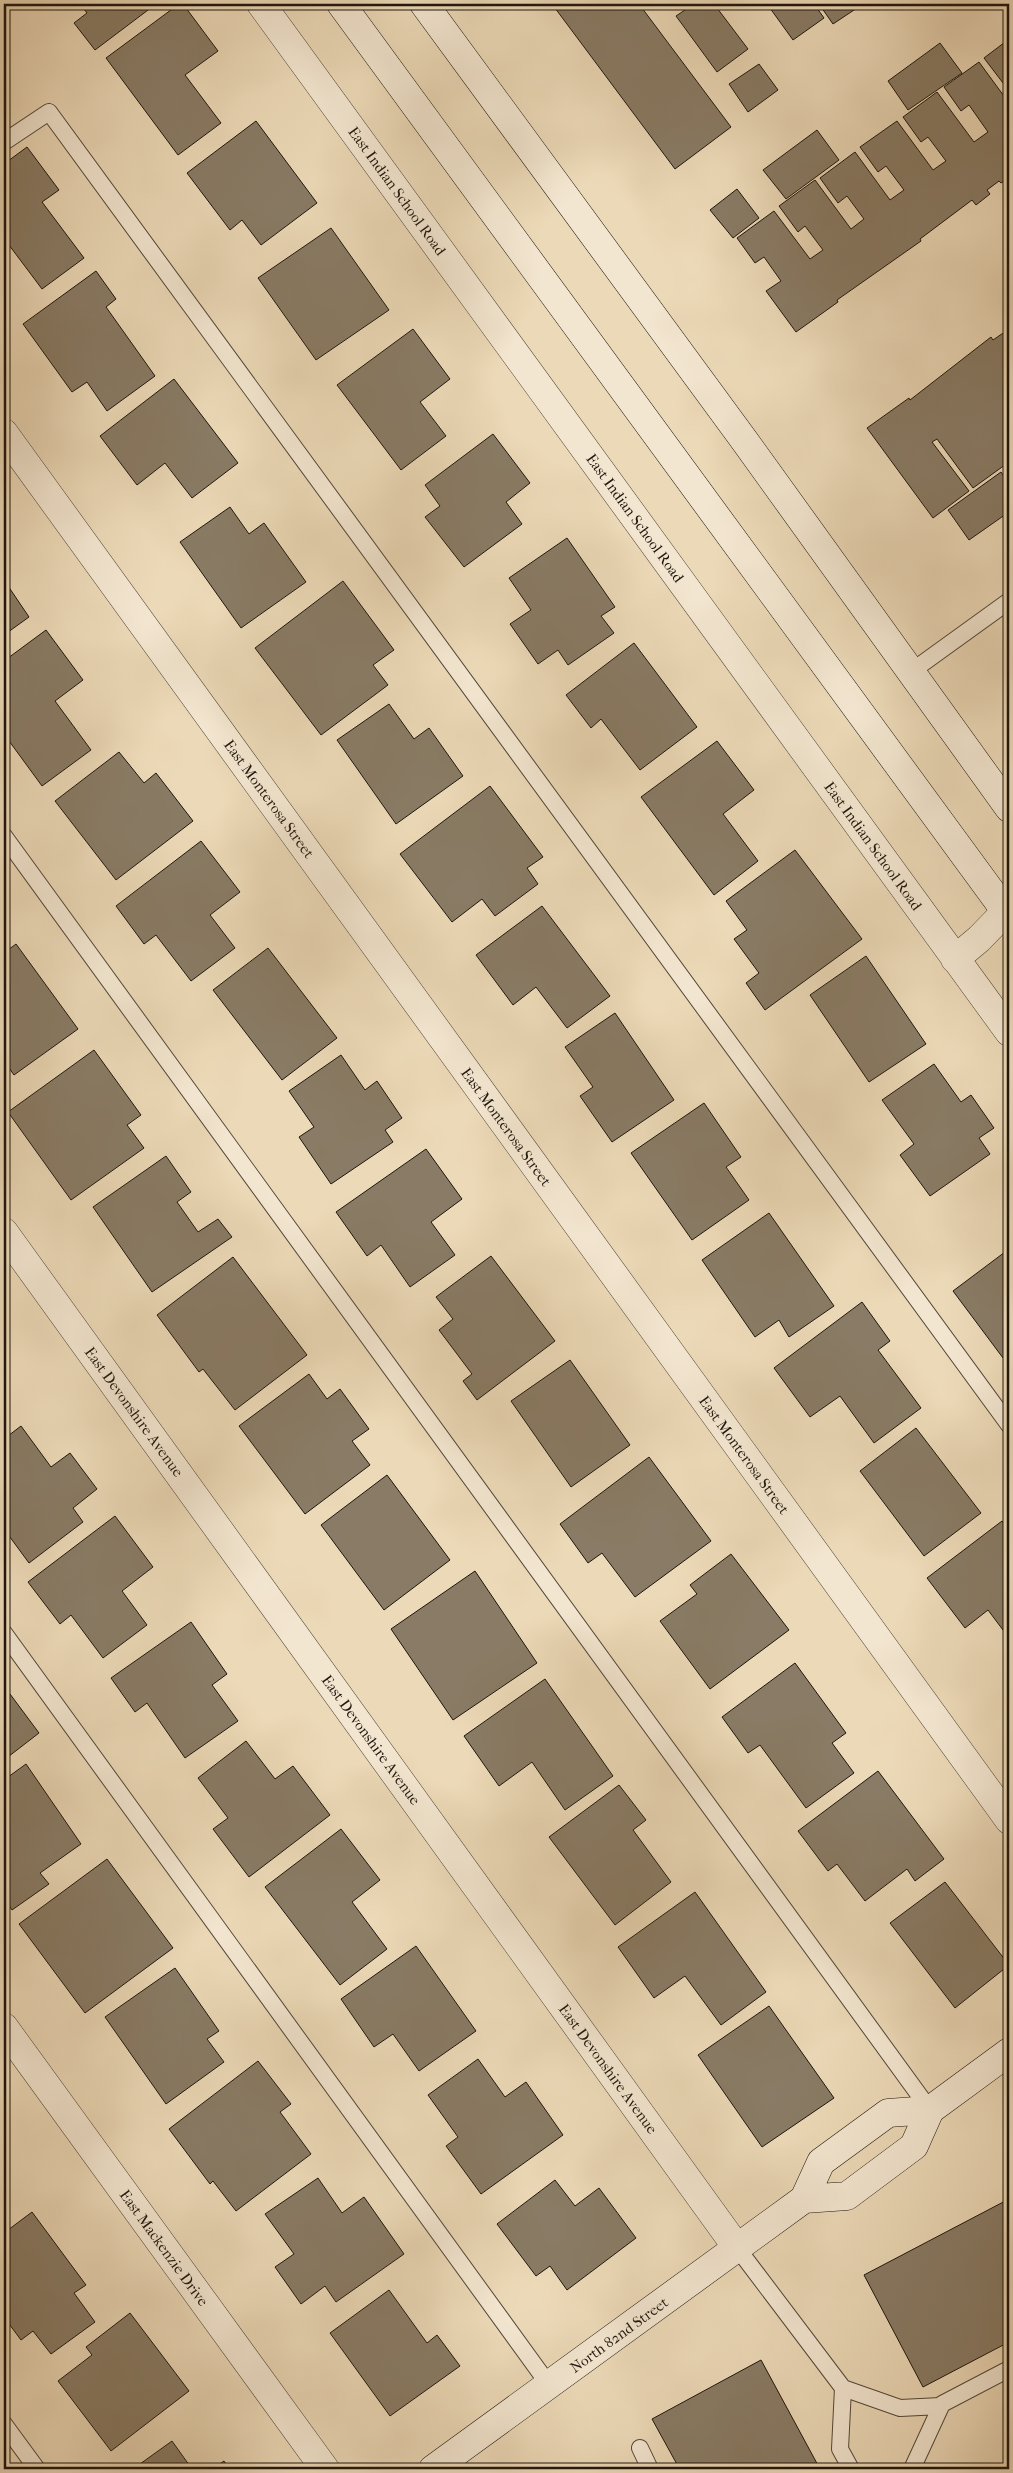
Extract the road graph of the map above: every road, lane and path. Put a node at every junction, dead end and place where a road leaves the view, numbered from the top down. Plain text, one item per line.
1 (261, 4) edge
2 (341, 4) edge
3 (424, 4) edge
4 (4, 142) edge
5 (4, 434) edge
6 (1009, 601) edge
7 (912, 671) junction
8 (1009, 808) edge
9 (4, 836) edge
10 (1008, 912) edge
11 (954, 958) junction
12 (1009, 1032) edge
13 (4, 1232) edge
14 (1009, 1425) edge
15 (4, 1632) edge
16 (1009, 1820) edge
17 (4, 2028) edge
18 (1009, 2052) edge
19 (930, 2110) junction
20 (804, 2199) junction
21 (738, 2249) junction
22 (1009, 2369) edge
23 (549, 2385) junction
24 (842, 2388) junction
25 (941, 2406) junction
26 (4, 2424) edge
27 (640, 2448) dead end
28 (37, 2469) edge
29 (325, 2469) edge
30 (433, 2469) edge
31 (650, 2469) edge
32 (851, 2469) edge
33 (912, 2469) edge

1 - 11 street, East Indian School Road
2 - 10 street
3 - 7 street
4 - 14 lane
5 - 16 street, East Monterosa Street
6 - 7 lane
7 - 8 street
9 - 19 lane
10 - 11 street
11 - 12 street, East Indian School Road
13 - 21 street, East Devonshire Avenue
15 - 23 lane
17 - 29 street, East Mackenzie Drive
18 - 19 street
19 - 20 street, North 82nd Street
19 - 20 street
20 - 21 street, North 82nd Street
21 - 23 street, North 82nd Street
21 - 24 lane
22 - 25 lane
23 - 30 street, North 82nd Street
24 - 25 lane
24 - 32 lane
25 - 33 lane
26 - 28 lane
27 - 31 lane

